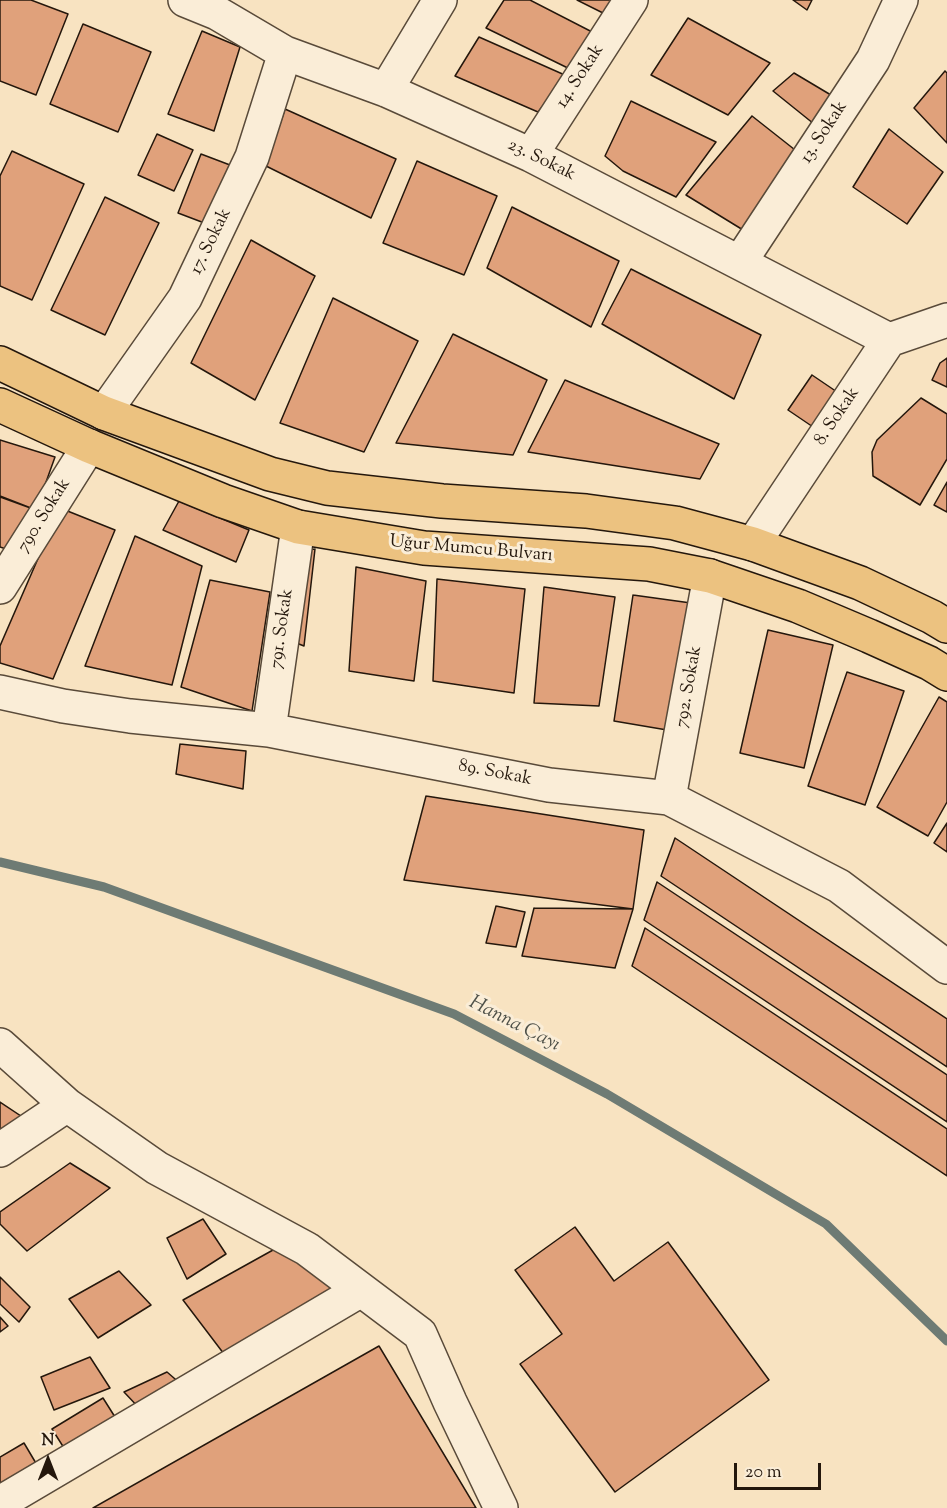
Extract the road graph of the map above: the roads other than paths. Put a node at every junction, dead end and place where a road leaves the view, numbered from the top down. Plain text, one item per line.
1 (185, 0) edge
2 (440, 0) edge
3 (631, 0) edge
4 (901, 0) edge
5 (221, 7) edge
6 (285, 53) junction
7 (386, 90) junction
8 (531, 155) junction
9 (740, 262) junction
10 (947, 320) edge
11 (889, 340) junction
12 (0, 363) edge
13 (0, 405) edge
14 (104, 413) junction
15 (89, 446) junction
16 (298, 527) junction
17 (753, 544) junction
18 (710, 576) junction
19 (0, 587) edge
20 (947, 626) edge
21 (947, 674) edge
22 (0, 692) edge
23 (269, 730) junction
24 (669, 798) junction
25 (947, 967) edge
26 (0, 1045) edge
27 (67, 1105) junction
28 (0, 1150) edge
29 (361, 1290) junction
30 (0, 1503) edge
31 (501, 1508) edge

1 - 5 street, 23. Sokak
2 - 7 street
3 - 8 street, 14. Sokak
4 - 9 street, 13. Sokak
5 - 6 street, 23. Sokak
6 - 7 street, 23. Sokak
6 - 14 street, 17. Sokak
7 - 8 street, 23. Sokak
8 - 9 street, 23. Sokak
9 - 11 street, 23. Sokak
10 - 11 street
11 - 17 street, 8. Sokak
12 - 14 main road
13 - 15 main road, Uğur Mumcu Bulvarı
14 - 15 main road
14 - 17 main road
15 - 16 main road, Uğur Mumcu Bulvarı
15 - 19 street, 790. Sokak
16 - 18 main road, Uğur Mumcu Bulvarı
16 - 23 street, 791. Sokak
17 - 20 main road
18 - 21 main road, Uğur Mumcu Bulvarı
18 - 24 street, 792. Sokak
22 - 23 street, 89. Sokak
23 - 24 street, 89. Sokak
24 - 25 street, 89. Sokak
26 - 27 street
27 - 28 street
27 - 29 street
29 - 30 street
29 - 31 street

